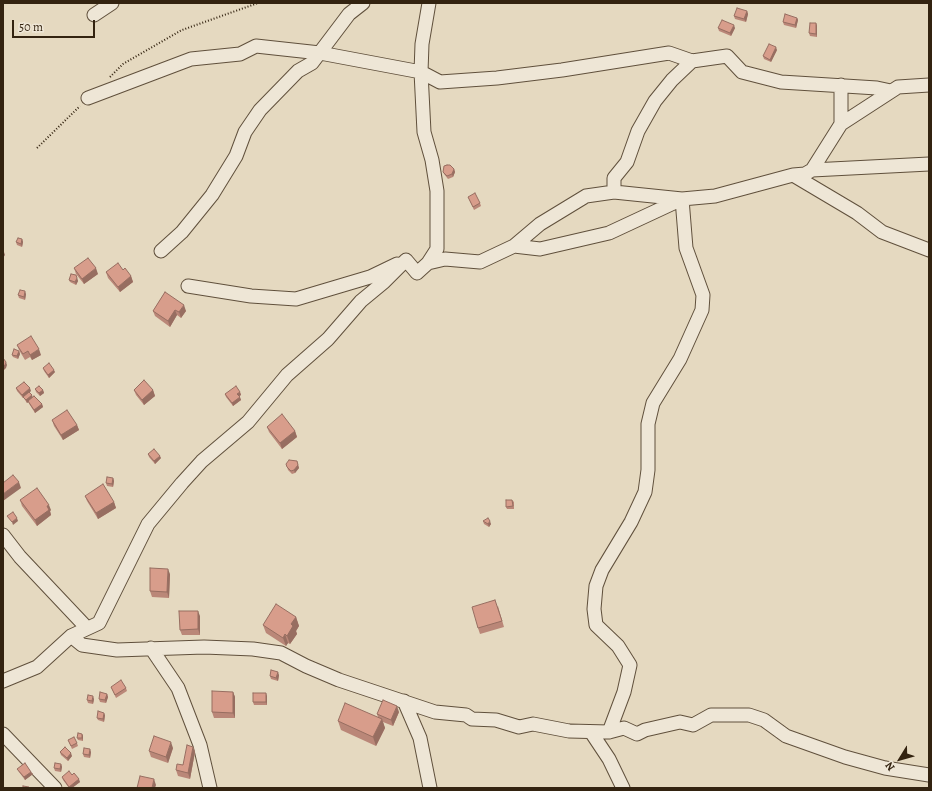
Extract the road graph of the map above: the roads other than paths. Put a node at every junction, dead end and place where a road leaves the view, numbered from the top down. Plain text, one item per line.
1 (112, 3) edge
2 (363, 3) edge
3 (428, 3) edge
4 (94, 15) dead end
5 (320, 53) junction
6 (692, 61) junction
7 (421, 72) junction
8 (929, 85) edge
9 (841, 86) junction
10 (891, 91) junction
11 (88, 98) dead end
12 (841, 124) junction
13 (929, 164) edge
14 (812, 170) junction
15 (793, 175) junction
16 (614, 192) junction
17 (682, 200) junction
18 (514, 246) junction
19 (161, 250) dead end
20 (929, 250) edge
21 (406, 260) junction
22 (428, 263) junction
23 (188, 286) dead end
24 (3, 535) edge
25 (87, 628) junction
26 (71, 636) junction
27 (150, 648) junction
28 (3, 681) edge
29 (404, 701) junction
30 (591, 732) junction
31 (609, 732) junction
32 (3, 734) edge
33 (929, 775) edge
34 (55, 788) edge
35 (210, 788) edge
36 (430, 788) edge
37 (623, 788) edge

1 - 4 street
2 - 5 street
3 - 7 street
5 - 7 street
5 - 11 street
5 - 19 street
6 - 7 street
6 - 9 street
6 - 16 street
7 - 22 street
8 - 10 street
9 - 10 street
9 - 12 street
10 - 12 street
12 - 14 street
13 - 14 street
14 - 15 street
15 - 17 street
15 - 20 street
16 - 17 street
16 - 18 street
17 - 18 street
17 - 31 street
18 - 22 street
21 - 22 street
21 - 23 street
21 - 25 street
24 - 25 street
25 - 26 street
26 - 27 street
26 - 28 street
27 - 29 street
27 - 35 street
29 - 30 street
29 - 36 street
30 - 31 street
30 - 37 street
31 - 33 street
32 - 34 street

